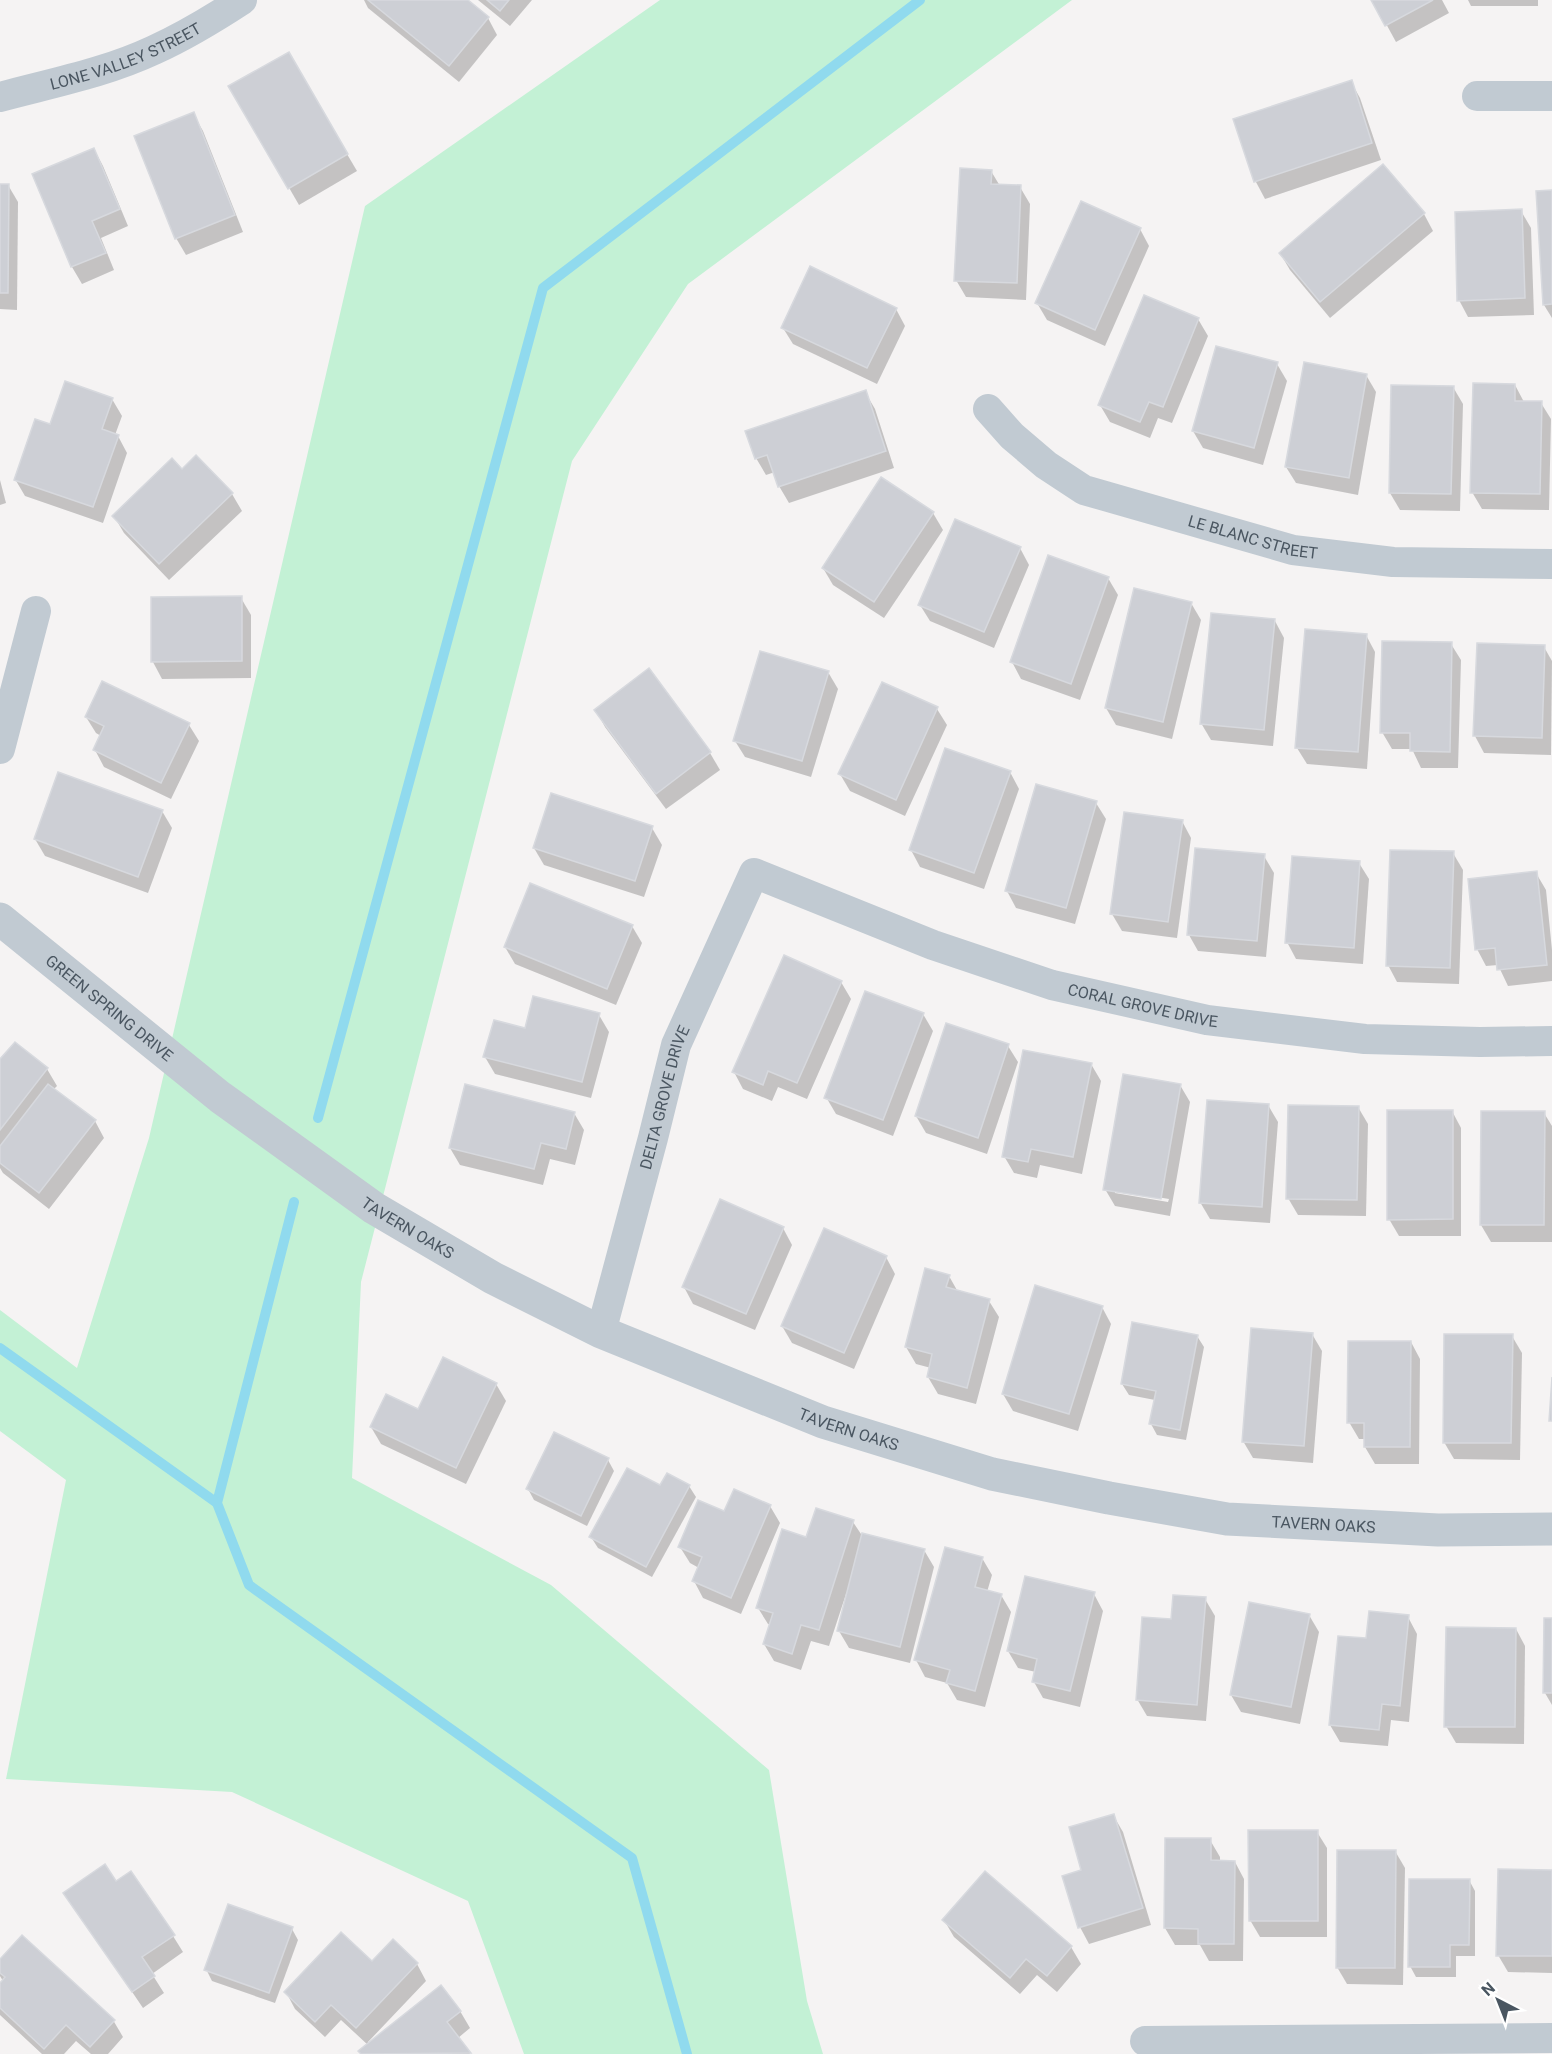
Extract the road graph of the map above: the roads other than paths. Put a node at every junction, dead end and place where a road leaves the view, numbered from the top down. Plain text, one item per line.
1 (242, 0) edge
2 (1478, 96) dead end
3 (1552, 96) edge
4 (0, 97) edge
5 (988, 409) dead end
6 (1552, 564) edge
7 (36, 611) dead end
8 (0, 749) edge
9 (754, 873) joint
10 (0, 920) edge
11 (1552, 1041) edge
12 (220, 1097) joint
13 (601, 1332) junction
14 (1552, 1530) edge
15 (1552, 2038) edge
16 (1145, 2041) dead end

1 - 4 street, LONE VALLEY STREET
2 - 3 street
5 - 6 street, LE BLANC STREET
7 - 8 street
9 - 11 street, CORAL GROVE DRIVE
9 - 13 street, DELTA GROVE DRIVE
10 - 12 street, GREEN SPRING DRIVE
12 - 13 street, TAVERN OAKS
13 - 14 street, TAVERN OAKS
15 - 16 street

